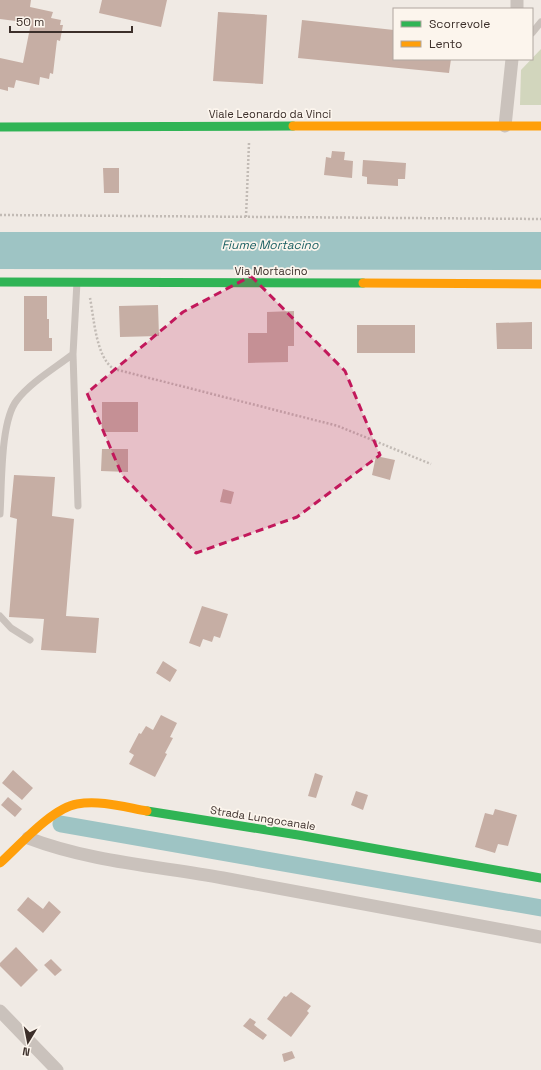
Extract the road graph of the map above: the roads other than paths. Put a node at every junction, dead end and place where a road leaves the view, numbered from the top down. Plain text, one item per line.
1 (541, 22) edge
2 (533, 32) edge
3 (512, 60) edge
4 (505, 126) junction
5 (541, 126) edge
6 (0, 127) edge
7 (0, 282) edge
8 (82, 282) junction
9 (541, 284) edge
10 (73, 354) junction
11 (78, 506) dead end
12 (0, 514) edge
13 (0, 616) edge
14 (30, 640) dead end
15 (28, 838) junction
16 (0, 863) edge
17 (541, 878) edge
18 (541, 937) edge
19 (0, 1012) edge
20 (57, 1070) edge

1 - 2 lane
3 - 4 street
4 - 5 street, Viale Leonardo da Vinci
4 - 6 street, Viale Leonardo da Vinci
7 - 8 street, Via Mortacino
8 - 9 street, Via Mortacino
8 - 10 lane
10 - 11 lane
10 - 12 lane
13 - 14 lane
15 - 16 street, Strada Lungocanale
15 - 17 street, Strada Lungocanale
15 - 18 street
19 - 20 street

